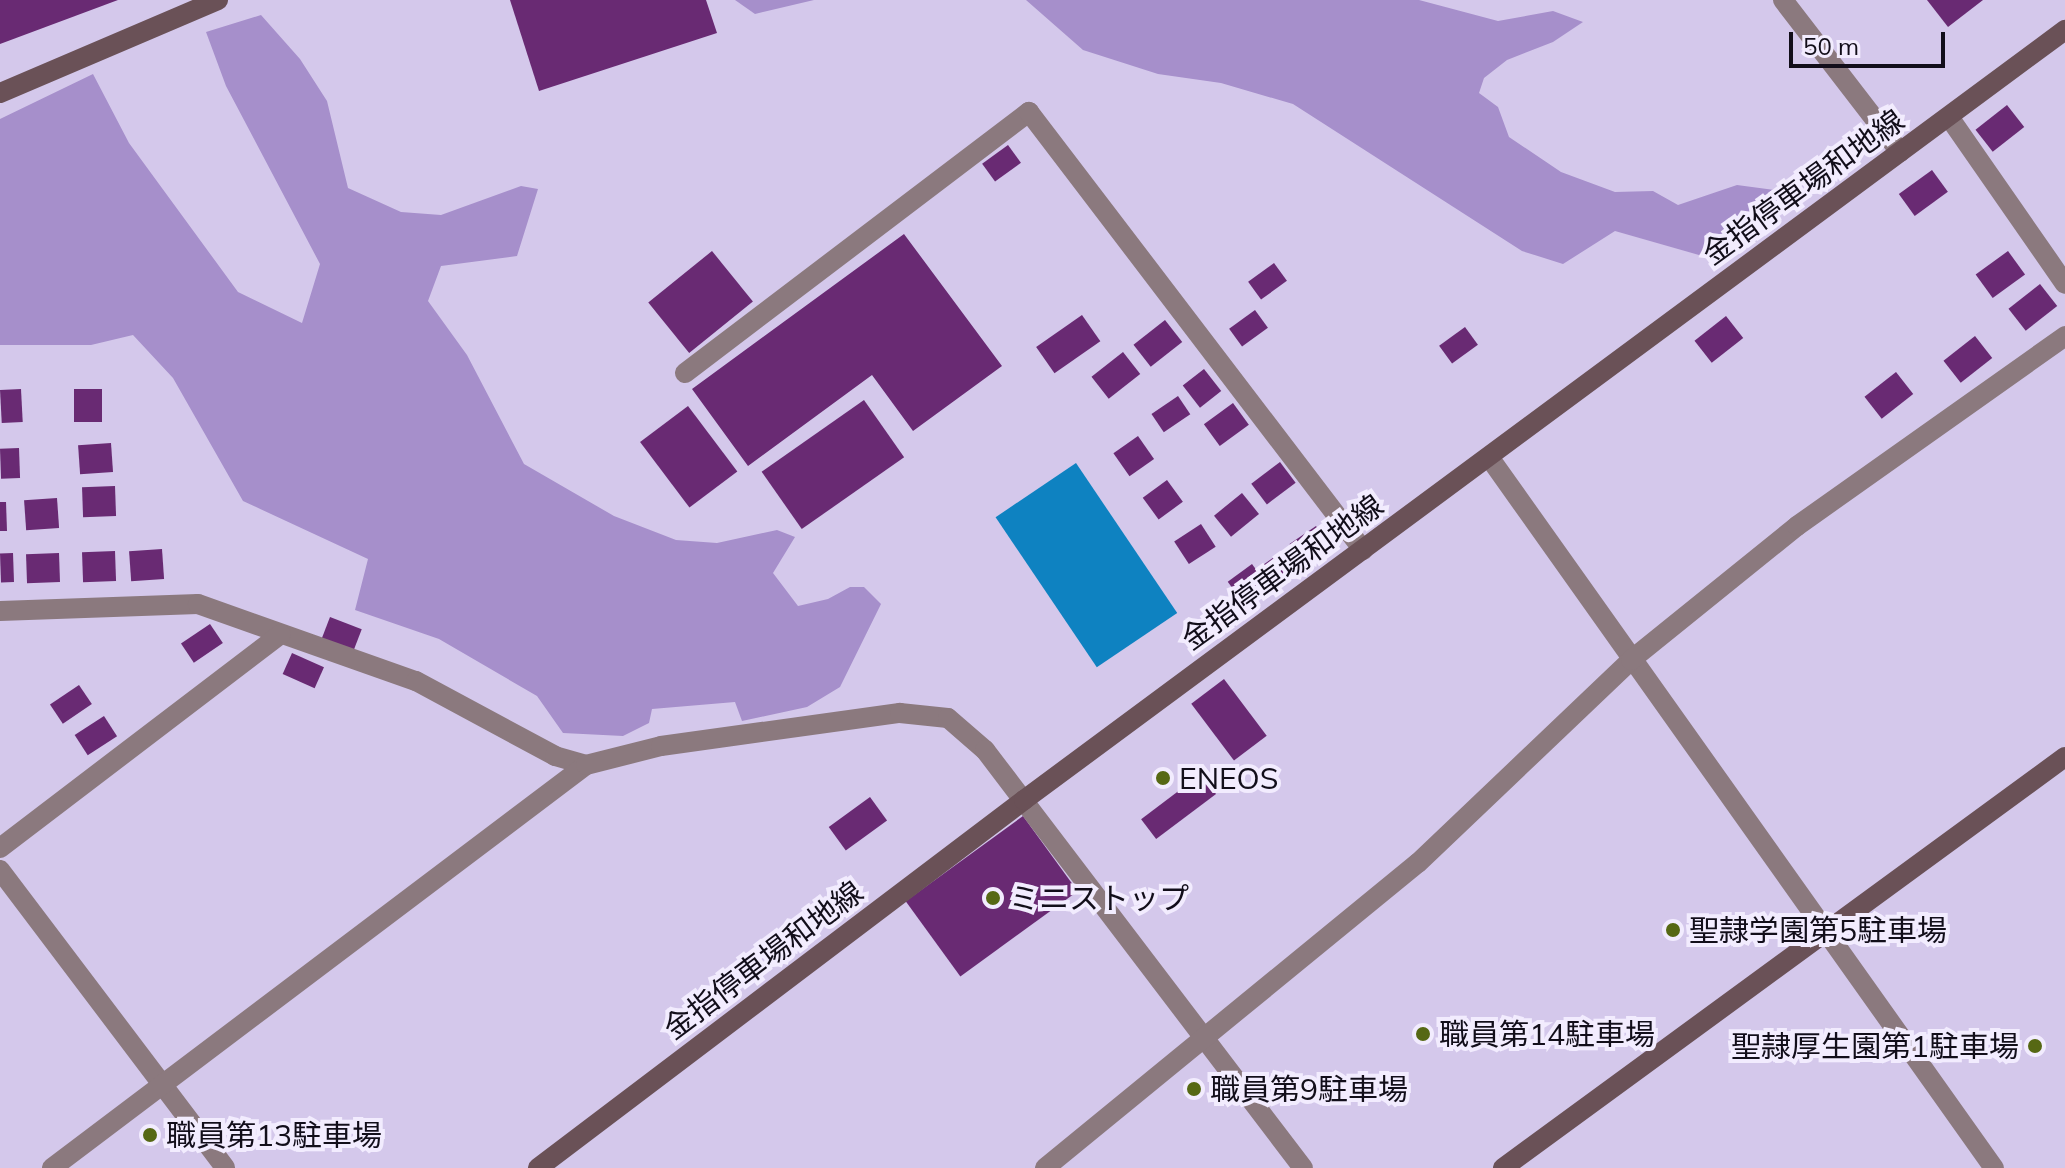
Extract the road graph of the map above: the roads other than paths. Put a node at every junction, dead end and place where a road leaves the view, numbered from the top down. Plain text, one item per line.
1 (218, 0) edge
2 (1783, 0) edge
3 (2065, 30) edge
4 (0, 93) edge
5 (1949, 117) junction
6 (1900, 152) junction
7 (2065, 284) edge
8 (2065, 336) edge
9 (685, 373) dead end
10 (1489, 457) junction
11 (1363, 550) junction
12 (0, 611) edge
13 (281, 634) junction
14 (1631, 660) junction
15 (2065, 757) edge
16 (586, 765) junction
17 (1024, 800) junction
18 (0, 848) edge
19 (0, 870) edge
20 (1824, 935) junction
21 (1203, 1036) junction
22 (161, 1085) junction
23 (52, 1168) edge
24 (225, 1168) edge
25 (538, 1168) edge
26 (1045, 1168) edge
27 (1303, 1168) edge
28 (1503, 1168) edge
29 (1994, 1168) edge

1 - 4 main road
2 - 6 street
3 - 5 main road, 金指停車場和地線
5 - 6 main road, 金指停車場和地線
5 - 7 street
6 - 10 main road, 金指停車場和地線
8 - 14 street
9 - 11 street
10 - 11 main road, 金指停車場和地線
10 - 14 street
11 - 17 main road, 金指停車場和地線
12 - 13 street
13 - 16 street
13 - 18 street
14 - 20 street
14 - 21 street
15 - 20 main road
16 - 17 street
16 - 22 street
17 - 21 street
17 - 25 main road, 金指停車場和地線
19 - 22 street
20 - 28 main road
20 - 29 street
21 - 26 street
21 - 27 street
22 - 23 street
22 - 24 street

